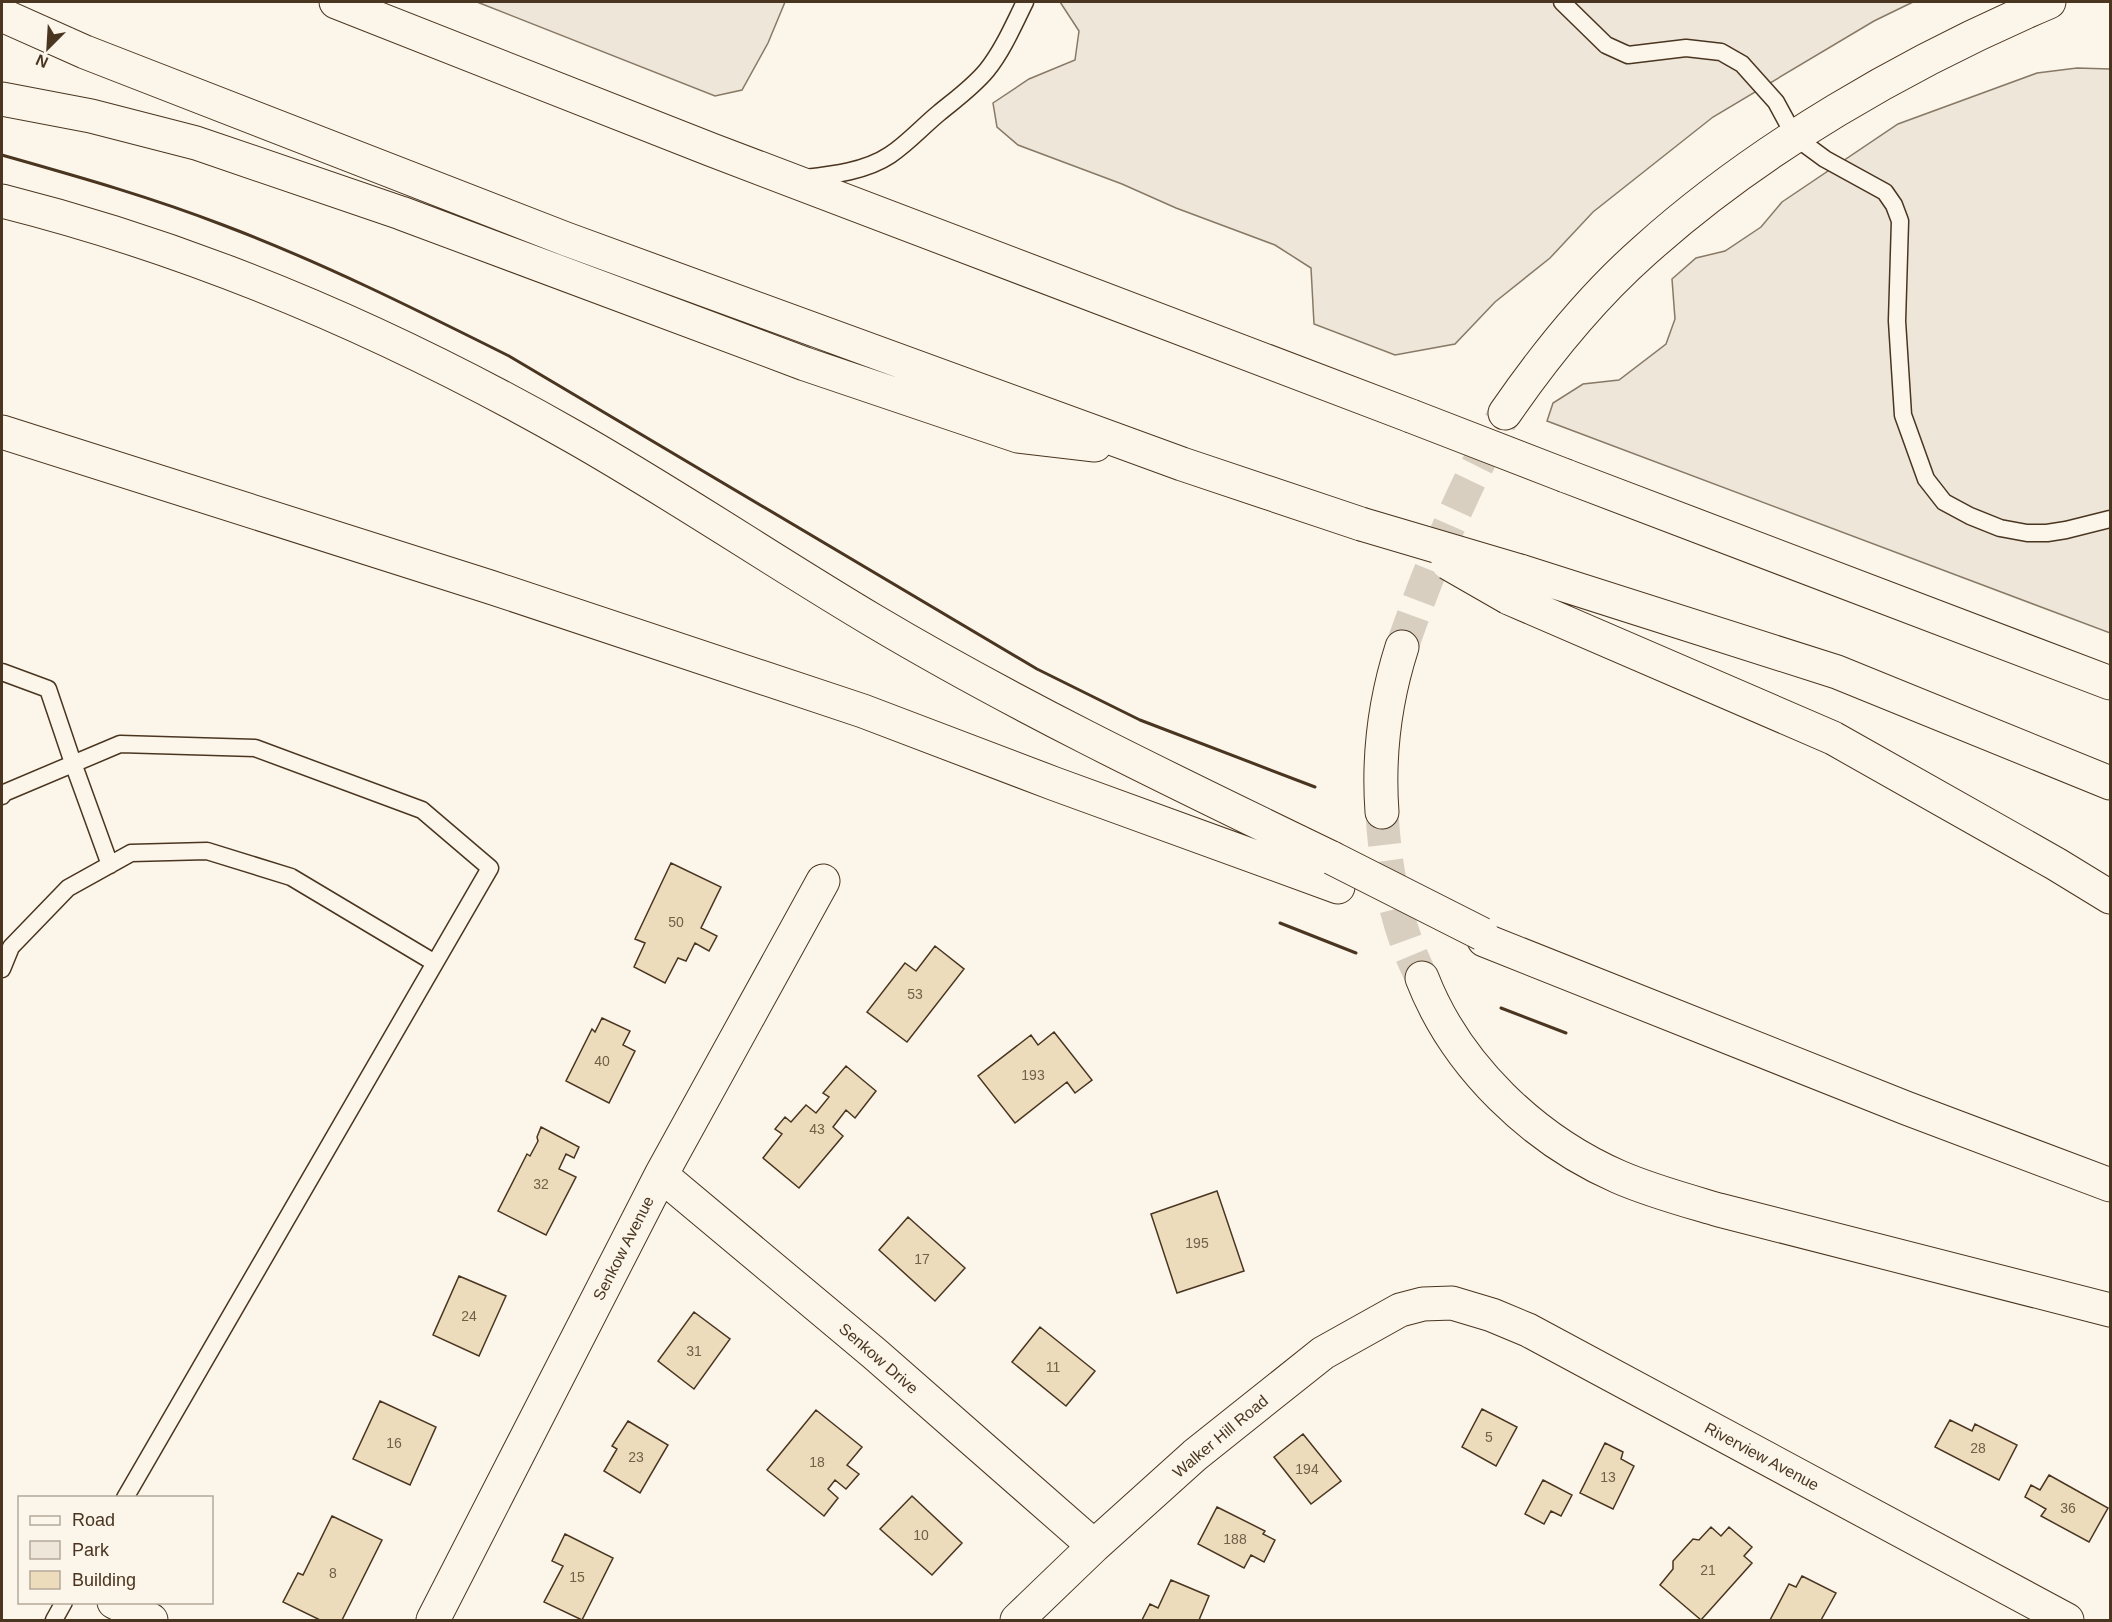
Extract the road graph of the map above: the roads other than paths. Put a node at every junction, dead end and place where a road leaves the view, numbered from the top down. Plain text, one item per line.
1 (336, 2) edge
2 (1025, 2) edge
3 (1562, 2) edge
4 (2049, 2) edge
5 (2, 15) edge
6 (2, 99) edge
7 (1795, 137) junction
8 (791, 180) junction
9 (2, 201) edge
10 (1506, 413) tunnel mouth
11 (2, 432) edge
12 (1150, 451) junction
13 (2110, 519) edge
14 (1515, 584) junction
15 (1402, 647) tunnel mouth
16 (2, 672) edge
17 (2110, 683) edge
18 (73, 763) junction
19 (2110, 783) edge
20 (2, 795) edge
21 (1382, 812) tunnel mouth
22 (110, 865) junction
23 (1335, 873) junction
24 (824, 881) dead end
25 (2110, 897) edge
26 (435, 963) junction
27 (2, 969) edge
28 (1422, 978) tunnel mouth
29 (661, 1175) junction
30 (2110, 1185) edge
31 (1452, 1303) joint
32 (2110, 1310) edge
33 (126, 1496) edge
34 (1094, 1546) junction
35 (63, 1604) edge
36 (118, 1604) edge
37 (54, 1620) edge
38 (151, 1620) edge
39 (433, 1620) edge
40 (1017, 1620) edge
41 (2067, 1620) edge

1 - 8 main road
2 - 8 lane
3 - 7 lane
4 - 7 main road
5 - 12 main road
6 - 12 main road
7 - 10 main road
7 - 13 lane
8 - 17 main road, bridge
9 - 23 main road
11 - 23 main road
12 - 14 main road, bridge
14 - 19 main road
14 - 25 main road
15 - 21 main road
16 - 18 lane
18 - 20 lane
18 - 22 lane
18 - 26 lane
22 - 26 lane
22 - 27 lane
23 - 30 main road, bridge
24 - 29 main road, Senkow Avenue
26 - 33 lane
28 - 32 main road
29 - 34 main road, Senkow Drive
29 - 39 main road, Senkow Avenue
31 - 34 main road, Walker Hill Road
31 - 41 main road, Riverview Avenue
34 - 40 main road, Walker Hill Road
35 - 37 lane
36 - 38 main road

